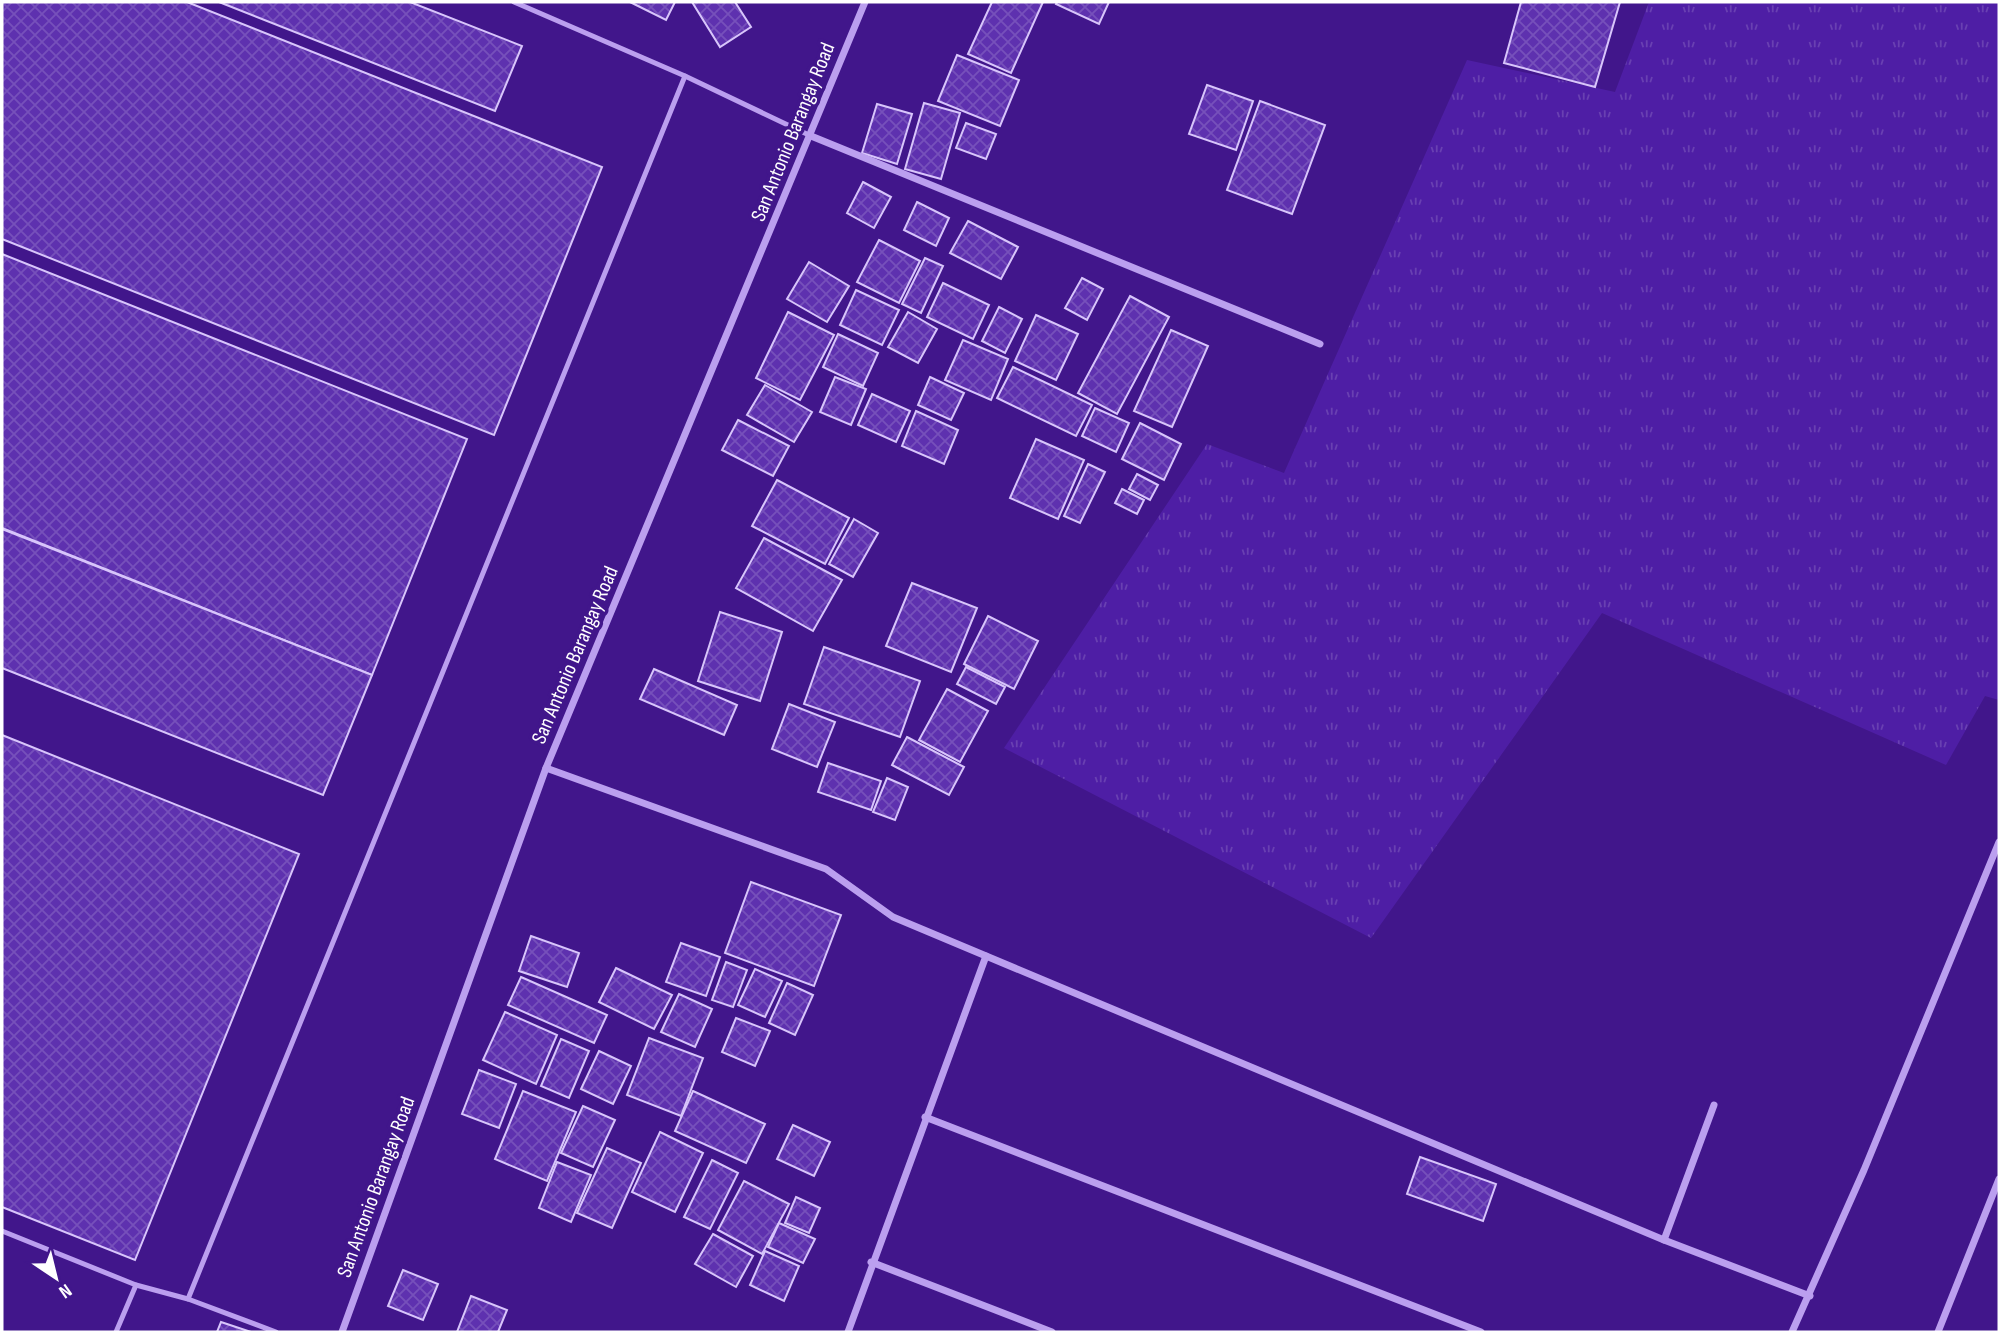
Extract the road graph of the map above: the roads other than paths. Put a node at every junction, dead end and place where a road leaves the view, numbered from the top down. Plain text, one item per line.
1 (514, 2) edge
2 (865, 2) edge
3 (685, 76) junction
4 (811, 136) junction
5 (1320, 344) dead end
6 (546, 768) junction
7 (1999, 842) edge
8 (986, 957) junction
9 (1714, 1105) dead end
10 (925, 1117) junction
11 (1999, 1179) edge
12 (2, 1231) edge
13 (1664, 1240) junction
14 (872, 1262) junction
15 (136, 1285) junction
16 (1810, 1296) junction
17 (188, 1299) junction
18 (116, 1332) edge
19 (276, 1332) edge
20 (342, 1332) edge
21 (848, 1332) edge
22 (1052, 1332) edge
23 (1481, 1332) edge
24 (1793, 1332) edge
25 (1938, 1332) edge

1 - 3 lane
2 - 4 street, San Antonio Barangay Road
3 - 4 lane
3 - 17 lane
4 - 5 street
4 - 6 street, San Antonio Barangay Road
6 - 8 street
6 - 20 street, San Antonio Barangay Road
7 - 16 street
8 - 10 street
8 - 13 street
9 - 13 street
10 - 14 street
10 - 23 street
11 - 25 street
12 - 15 lane
13 - 16 street
14 - 21 street
14 - 22 street
15 - 17 lane
15 - 18 lane
16 - 24 street
17 - 19 lane

